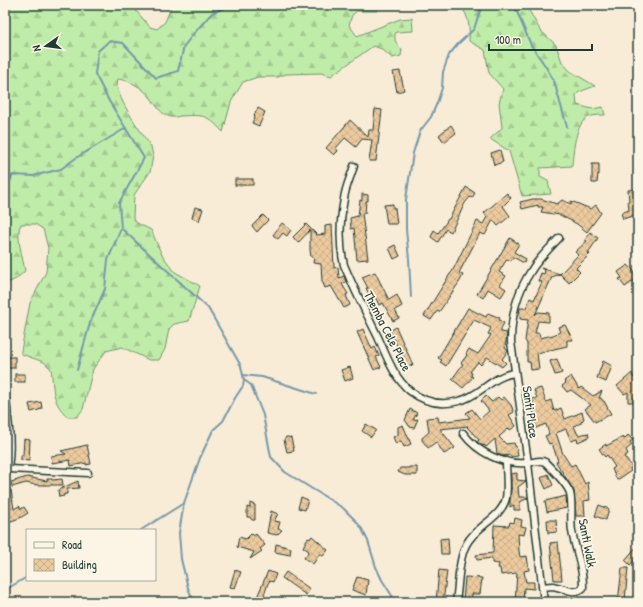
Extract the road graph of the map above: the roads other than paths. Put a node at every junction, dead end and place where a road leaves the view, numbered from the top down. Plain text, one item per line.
1 (354, 166) dead end
2 (559, 238) dead end
3 (515, 373) junction
4 (5, 394) edge
5 (463, 433) dead end
6 (506, 461) junction
7 (528, 464) junction
8 (8, 469) junction
9 (88, 473) dead end
10 (5, 476) edge
11 (542, 587) junction
12 (456, 602) edge
13 (544, 602) edge

1 - 3 street, Themba Cele Place
2 - 3 street, Santi Place
3 - 7 street, Santi Place
4 - 8 street
5 - 6 street
6 - 7 street
6 - 12 street
7 - 11 street, Santi Place
7 - 11 street, Santi Walk
8 - 9 street
8 - 10 street
11 - 13 street, Santi Place

